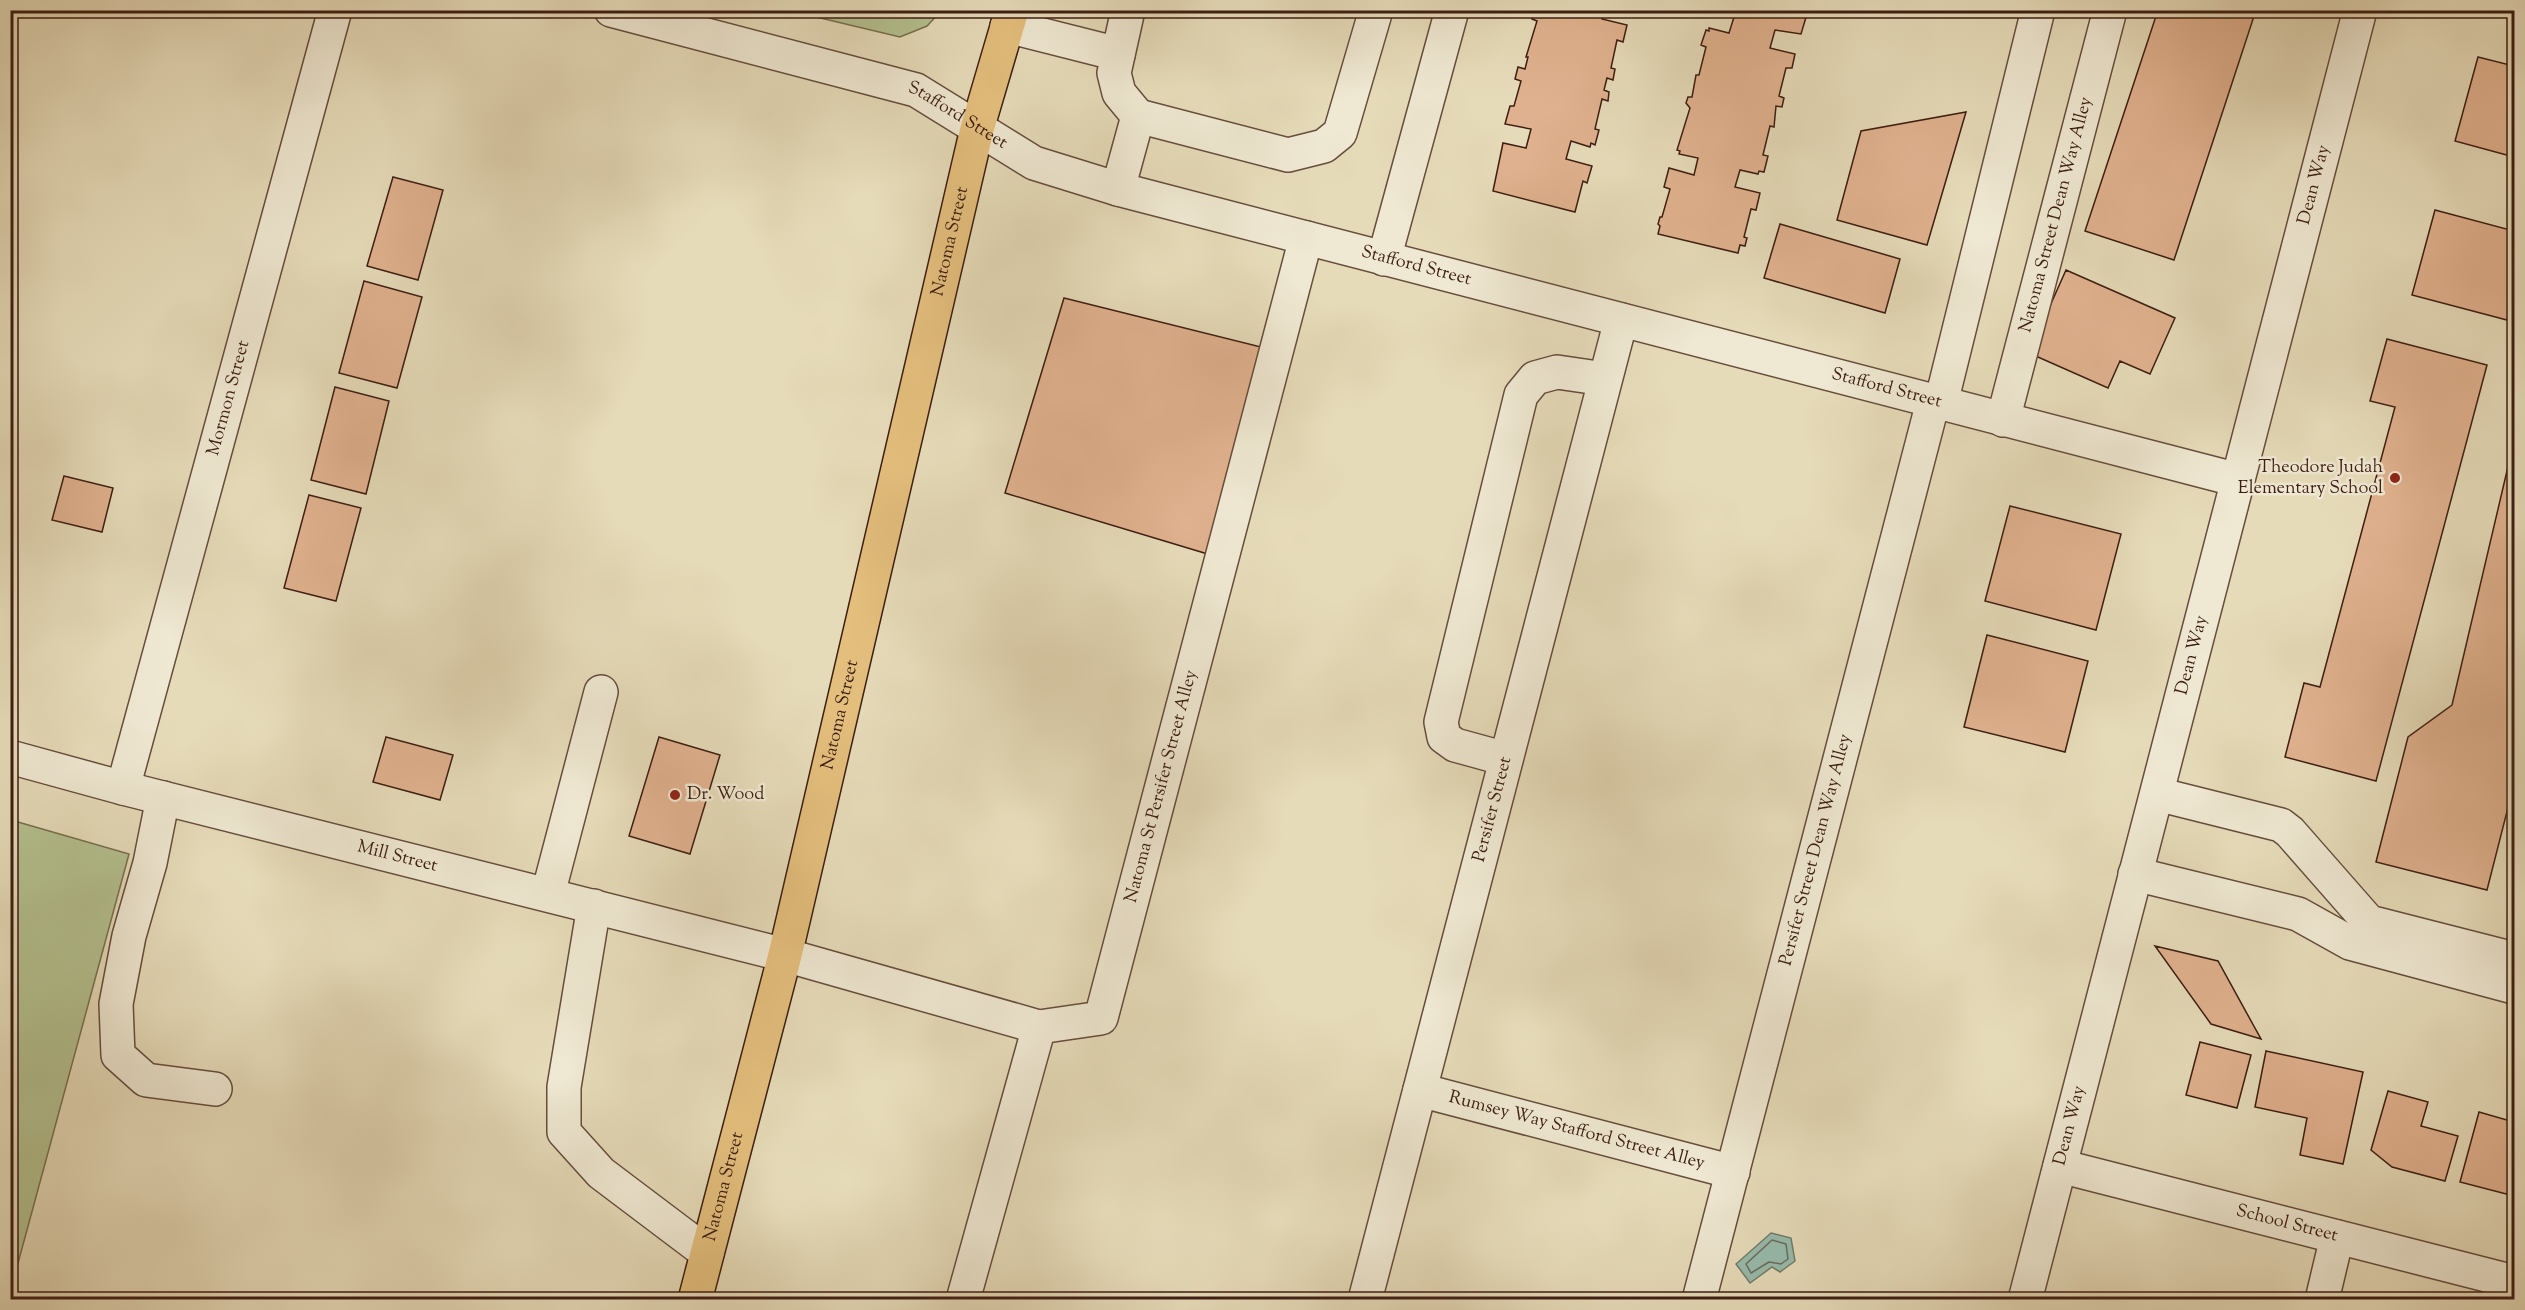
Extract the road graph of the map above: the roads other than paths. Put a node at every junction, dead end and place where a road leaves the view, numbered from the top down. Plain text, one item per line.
1 (335, 10) edge
2 (611, 10) edge
3 (1128, 10) edge
4 (1376, 10) edge
5 (1452, 10) edge
6 (2038, 10) edge
7 (2109, 10) edge
8 (2360, 10) edge
9 (1009, 19) edge
10 (1118, 54) junction
11 (1138, 116) junction
12 (977, 129) junction
13 (1118, 189) junction
14 (1306, 238) junction
15 (1384, 258) junction
16 (1621, 320) junction
17 (1605, 379) junction
18 (1937, 402) junction
19 (2003, 420) junction
20 (2238, 480) junction
21 (601, 692) dead end
22 (10, 757) edge
23 (1506, 759) junction
24 (123, 788) junction
25 (2157, 794) junction
26 (163, 798) junction
27 (2135, 874) junction
28 (548, 894) junction
29 (594, 906) junction
30 (785, 955) junction
31 (2514, 959) edge
32 (2514, 987) edge
33 (1039, 1027) junction
34 (214, 1089) dead end
35 (1420, 1090) junction
36 (2060, 1166) junction
37 (1733, 1172) junction
38 (2337, 1237) junction
39 (707, 1253) junction
40 (2514, 1282) edge
41 (695, 1299) edge
42 (963, 1299) edge
43 (1365, 1299) edge
44 (1700, 1299) edge
45 (2025, 1299) edge
46 (2322, 1299) edge

1 - 24 street, Mormon Street
2 - 12 street, Stafford Street
3 - 10 street
4 - 11 street
5 - 15 street
6 - 18 street, Persifer Street Dean Way Alley
7 - 19 street, Natoma Street Dean Way Alley
8 - 20 street, Dean Way
9 - 10 street
9 - 12 main road, Natoma Street
10 - 11 street
11 - 13 street
12 - 13 street, Stafford Street
12 - 30 main road, Natoma Street
13 - 14 street, Stafford Street
14 - 15 street, Stafford Street
14 - 33 street, Natoma St Persifer Street Alley
15 - 16 street, Stafford Street
16 - 17 street, Persifer Street
16 - 18 street, Stafford Street
17 - 23 street, Persifer Street
17 - 23 street
18 - 19 street, Stafford Street
18 - 37 street, Persifer Street Dean Way Alley
19 - 20 street, Stafford Street
20 - 25 street, Dean Way
21 - 28 street
22 - 24 street, Mill Street
23 - 35 street, Persifer Street
24 - 26 street, Mill Street
25 - 27 street, Dean Way
25 - 31 street
26 - 28 street, Mill Street
26 - 34 street
27 - 32 street
27 - 36 street, Dean Way
28 - 29 street, Mill Street
29 - 30 street, Mill Street
29 - 39 street
30 - 33 street, Natoma St Persifer Street Alley
30 - 39 main road, Natoma Street
33 - 42 street
35 - 37 street, Rumsey Way Stafford Street Alley
35 - 43 street, Persifer Street
36 - 38 street, School Street
36 - 45 street, Dean Way
37 - 44 street, Persifer Street Dean Way Alley
38 - 40 street, School Street
38 - 46 street
39 - 41 main road, Natoma Street

